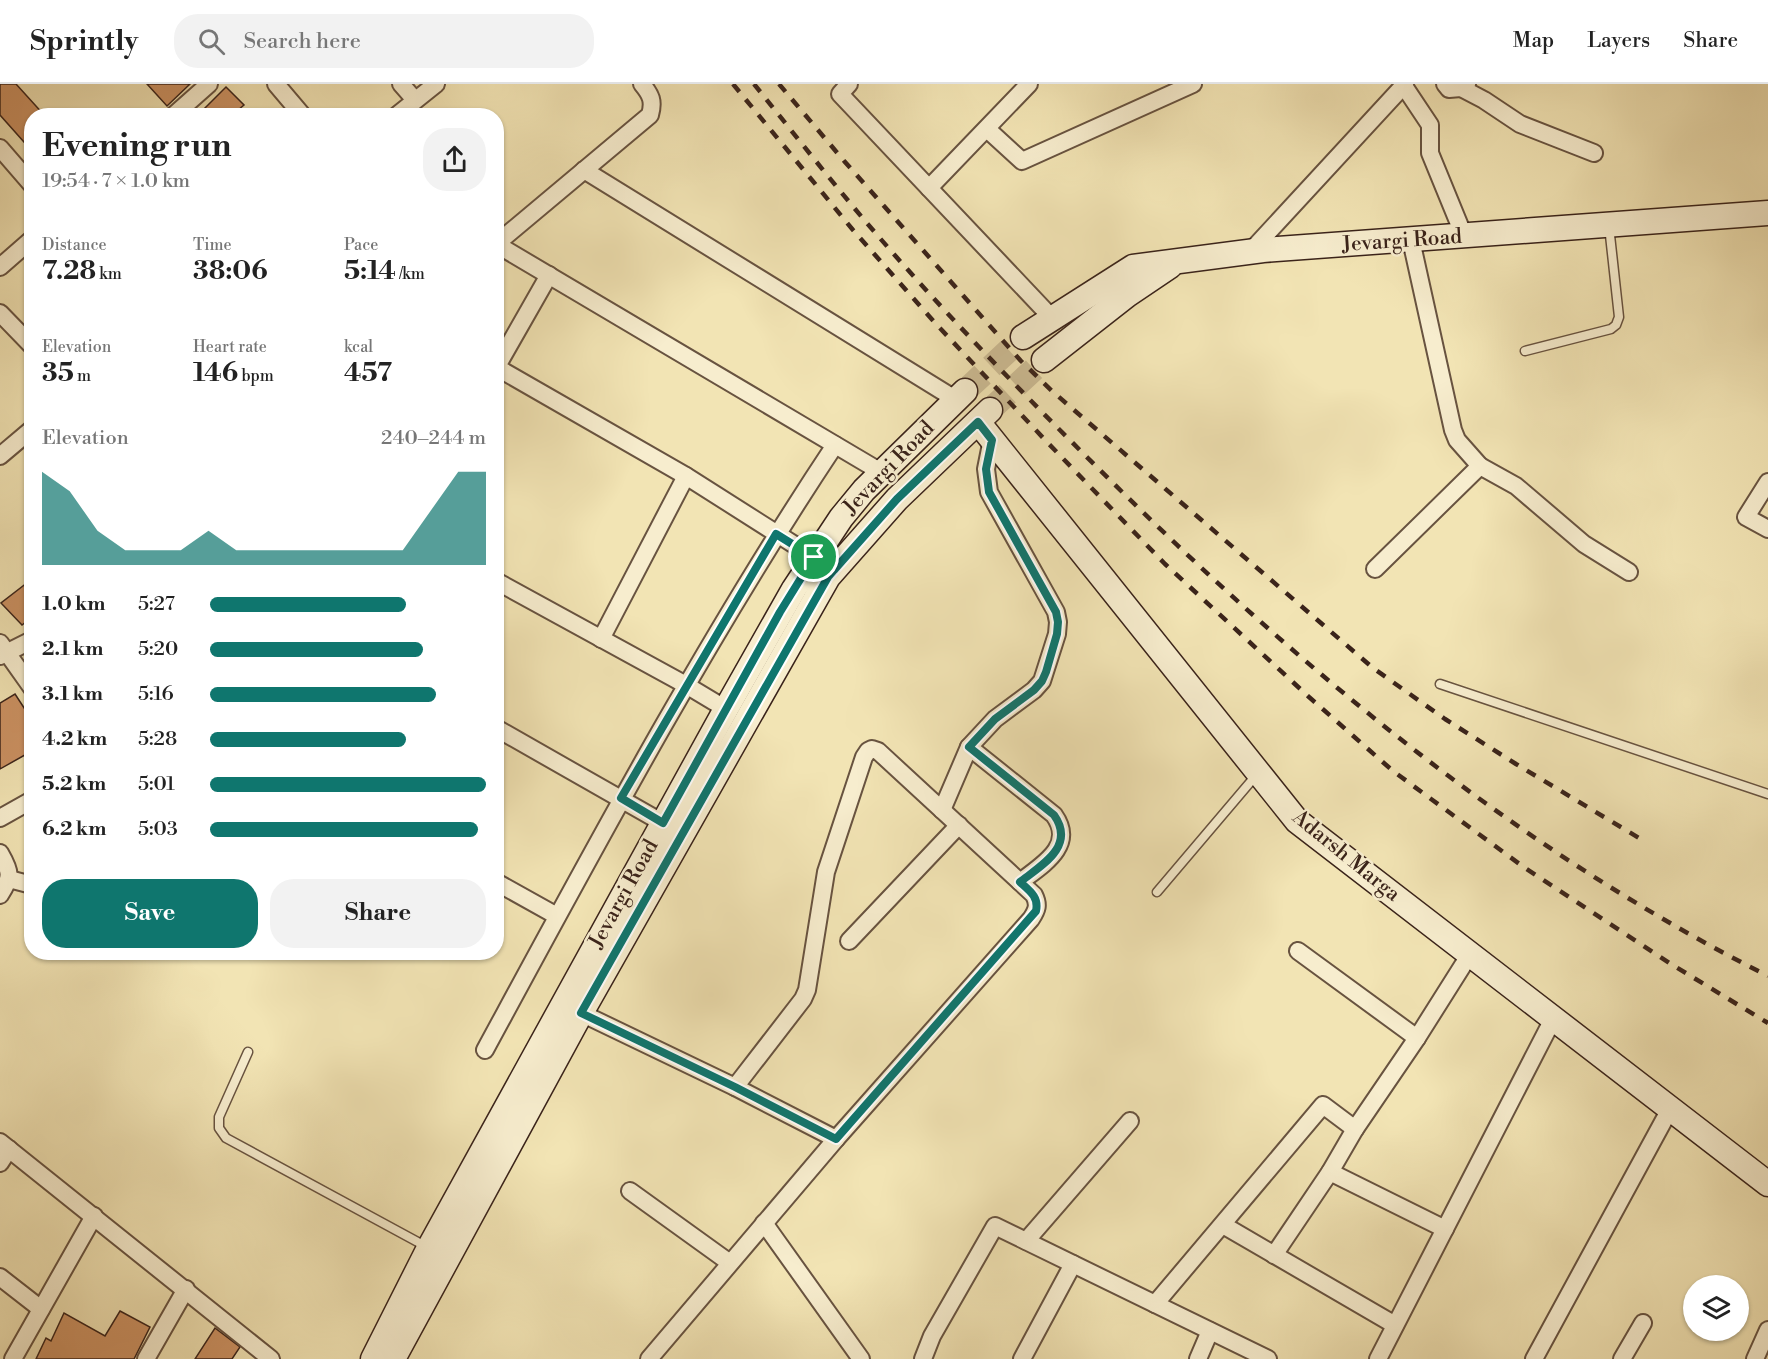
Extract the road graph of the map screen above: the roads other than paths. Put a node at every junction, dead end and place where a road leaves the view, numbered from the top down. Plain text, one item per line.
1 (209, 84) edge
2 (276, 84) edge
3 (401, 84) edge
4 (436, 84) edge
5 (642, 84) edge
6 (1029, 84) edge
7 (1193, 84) edge
8 (1404, 85) edge
9 (1458, 85) edge
10 (840, 87) edge
11 (415, 100) junction
12 (182, 108) edge
13 (296, 108) edge
14 (406, 108) edge
15 (987, 129) junction
16 (0, 148) edge
17 (1594, 153) dead end
18 (584, 170) junction
19 (24, 176) edge
20 (929, 188) junction
21 (1768, 213) edge
22 (1609, 225) junction
23 (1464, 236) junction
24 (504, 237) edge
25 (1411, 240) junction
26 (24, 246) edge
27 (504, 249) edge
28 (1250, 252) junction
29 (1175, 263) junction
30 (0, 267) edge
31 (549, 275) junction
32 (0, 313) edge
33 (1052, 318) junction
34 (1023, 337) tunnel mouth
35 (24, 338) edge
36 (1525, 351) dead end
37 (504, 355) edge
38 (1044, 360) tunnel mouth
39 (504, 372) edge
40 (960, 395) joint
41 (987, 424) junction
42 (24, 436) edge
43 (835, 445) junction
44 (0, 456) edge
45 (1480, 466) junction
46 (881, 472) junction
47 (686, 476) junction
48 (1768, 483) edge
49 (1768, 529) edge
50 (776, 534) junction
51 (824, 564) junction
52 (1375, 568) dead end
53 (1629, 572) dead end
54 (504, 585) edge
55 (601, 639) junction
56 (24, 643) edge
57 (2, 651) edge
58 (24, 678) edge
59 (1440, 684) dead end
60 (686, 685) junction
61 (726, 709) junction
62 (504, 732) edge
63 (969, 747) junction
64 (1258, 773) junction
65 (1768, 794) edge
66 (621, 798) junction
67 (24, 804) edge
68 (942, 810) junction
69 (0, 818) edge
70 (663, 823) junction
71 (959, 825) junction
72 (0, 853) edge
73 (9, 879) junction
74 (1020, 882) junction
75 (24, 883) edge
76 (504, 886) edge
77 (1157, 892) dead end
78 (0, 895) edge
79 (557, 916) junction
80 (849, 941) dead end
81 (1298, 951) dead end
82 (1470, 954) junction
83 (581, 1013) junction
84 (1553, 1019) junction
85 (1418, 1038) junction
86 (485, 1050) dead end
87 (248, 1052) dead end
88 (735, 1087) junction
89 (1670, 1109) junction
90 (1130, 1121) dead end
91 (1355, 1129) junction
92 (836, 1139) junction
93 (3, 1151) edge
94 (1330, 1172) junction
95 (1768, 1184) edge
96 (630, 1191) dead end
97 (94, 1216) junction
98 (764, 1223) junction
99 (1222, 1225) junction
100 (1445, 1229) junction
101 (1026, 1241) junction
102 (429, 1248) junction
103 (1274, 1255) junction
104 (730, 1263) junction
105 (1072, 1264) junction
106 (0, 1277) edge
107 (186, 1289) junction
108 (1155, 1304) junction
109 (42, 1309) junction
110 (1643, 1323) dead end
111 (1395, 1325) junction
112 (1768, 1330) edge
113 (1210, 1331) junction
114 (13, 1359) edge
115 (146, 1359) edge
116 (271, 1359) edge
117 (373, 1359) edge
118 (393, 1359) edge
119 (649, 1359) edge
120 (861, 1359) edge
121 (923, 1359) edge
122 (1022, 1359) edge
123 (1198, 1359) edge
124 (1268, 1359) edge
125 (1378, 1359) edge
126 (1534, 1359) edge
127 (1622, 1359) edge
128 (1755, 1359) edge

1 - 12 street
2 - 13 street
3 - 11 street
4 - 11 street
5 - 18 street
6 - 15 street
7 - 15 street
8 - 23 street
8 - 28 street
9 - 17 street
10 - 20 street
11 - 14 street
15 - 20 street
16 - 19 street
18 - 24 street
18 - 40 street
20 - 33 street
21 - 22 main road, Jevargi Road
22 - 23 main road, Jevargi Road
22 - 36 lane
23 - 25 main road, Jevargi Road
25 - 28 main road, Jevargi Road
25 - 45 street
26 - 30 street
27 - 31 street
28 - 29 main road, Jevargi Road
29 - 33 main road, Jevargi Road
29 - 38 main road
31 - 37 street
31 - 43 street
32 - 35 street
33 - 34 main road, Jevargi Road
39 - 47 street
40 - 46 main road, Jevargi Road
41 - 51 main road
41 - 63 street
41 - 64 main road, Adarsh Marga
42 - 44 street
43 - 46 street
43 - 50 street
45 - 52 street
45 - 53 street
46 - 51 main road, Jevargi Road
47 - 50 street
47 - 55 street
48 - 49 street
50 - 51 street
50 - 60 street
51 - 61 main road, Jevargi Road
51 - 83 main road
54 - 55 street
55 - 60 street
56 - 57 street
57 - 58 street
59 - 65 lane
60 - 61 street
60 - 66 street
61 - 70 main road, Jevargi Road
62 - 66 street
63 - 68 street
63 - 74 street
64 - 77 lane
64 - 82 main road, Adarsh Marga
66 - 70 street
66 - 79 street
67 - 69 street
68 - 71 street
68 - 88 street
70 - 102 main road, Jevargi Road
71 - 74 street
71 - 80 street
72 - 73 street
73 - 75 street
73 - 78 street
74 - 92 street
76 - 79 street
79 - 86 street
81 - 85 street
82 - 84 main road, Adarsh Marga
82 - 85 street
83 - 88 street
83 - 118 main road
84 - 89 main road, Adarsh Marga
84 - 100 street
85 - 91 street
87 - 102 lane
88 - 92 street
89 - 95 main road, Adarsh Marga
89 - 126 street
90 - 101 street
91 - 94 street
91 - 99 street
92 - 98 street
93 - 97 street
94 - 100 street
94 - 103 street
96 - 104 street
97 - 107 street
97 - 109 street
98 - 104 street
98 - 120 street
99 - 103 street
99 - 108 street
100 - 111 street
101 - 105 street
101 - 121 street
102 - 117 main road, Jevargi Road
103 - 111 street
104 - 119 street
105 - 108 street
105 - 122 street
106 - 109 street
107 - 115 street
107 - 116 street
108 - 113 street
109 - 114 street
110 - 127 street
111 - 125 street
112 - 128 street
113 - 123 street
113 - 124 street

